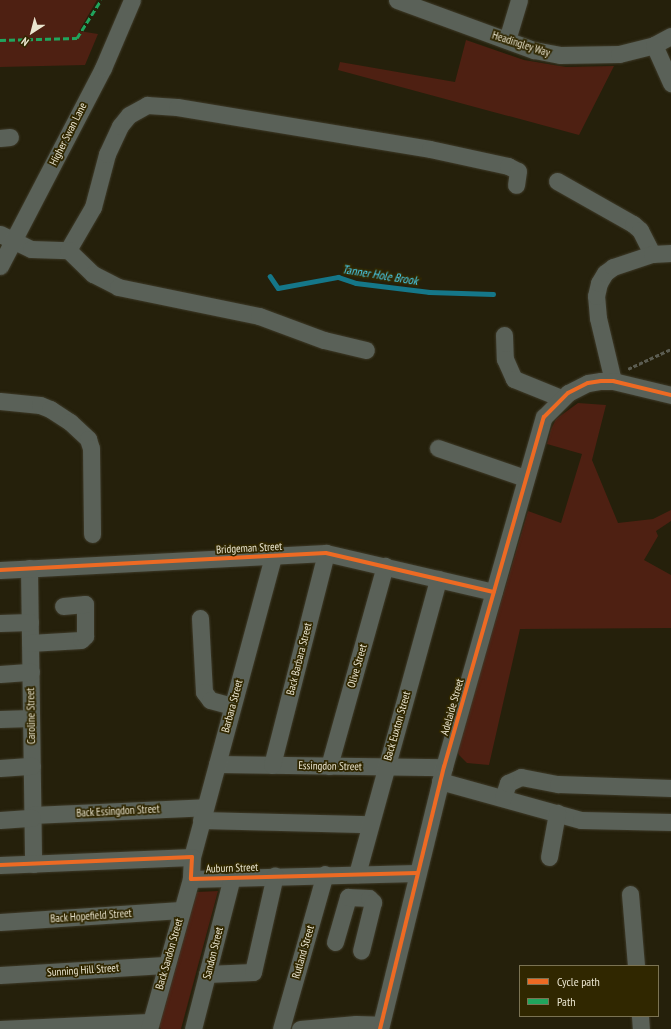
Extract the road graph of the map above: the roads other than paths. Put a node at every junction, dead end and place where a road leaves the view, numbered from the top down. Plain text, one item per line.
1 (132, 0) edge
2 (397, 0) edge
3 (519, 0) edge
4 (671, 36) edge
5 (507, 40) junction
6 (654, 45) junction
7 (671, 83) edge
8 (557, 181) dead end
9 (516, 186) dead end
10 (6, 238) edge
11 (68, 250) junction
12 (671, 253) edge
13 (652, 254) junction
14 (0, 266) edge
15 (504, 335) dead end
16 (366, 350) dead end
17 (613, 381) junction
18 (671, 396) edge
19 (561, 398) junction
20 (0, 401) edge
21 (438, 448) dead end
22 (526, 478) junction
23 (92, 534) dead end
24 (326, 553) junction
25 (274, 556) junction
26 (385, 566) junction
27 (29, 568) junction
28 (0, 570) edge
29 (438, 579) junction
30 (494, 592) junction
31 (63, 606) dead end
32 (200, 618) dead end
33 (30, 622) junction
34 (0, 623) edge
35 (30, 643) junction
36 (31, 672) junction
37 (0, 674) edge
38 (232, 706) junction
39 (31, 718) junction
40 (0, 720) edge
41 (216, 764) junction
42 (272, 765) junction
43 (32, 766) junction
44 (329, 766) junction
45 (386, 767) junction
46 (0, 768) edge
47 (442, 774) junction
48 (671, 788) edge
49 (503, 798) junction
50 (557, 813) junction
51 (203, 814) junction
52 (32, 816) junction
53 (0, 820) edge
54 (671, 822) edge
55 (370, 824) junction
56 (192, 857) junction
57 (549, 857) dead end
58 (33, 864) junction
59 (0, 865) edge
60 (417, 873) junction
61 (325, 874) junction
62 (359, 874) junction
63 (275, 876) junction
64 (232, 877) junction
65 (191, 879) junction
66 (630, 894) dead end
67 (360, 897) junction
68 (181, 910) junction
69 (0, 922) edge
70 (335, 942) dead end
71 (361, 950) dead end
72 (165, 965) junction
73 (636, 965) edge
74 (208, 974) junction
75 (0, 975) edge
76 (640, 1017) edge
77 (149, 1025) edge
78 (380, 1027) edge
79 (0, 1029) edge
80 (193, 1029) edge
81 (281, 1029) edge
82 (300, 1029) edge
83 (641, 1029) edge

1 - 10 street, Higher Swan Lane
2 - 5 street, Headingley Way
3 - 5 street
4 - 6 street, Headingley Way
5 - 6 street, Headingley Way
6 - 7 street
8 - 13 street
9 - 11 street
10 - 11 street
10 - 14 street, Higher Swan Lane
11 - 16 street
12 - 13 street
13 - 17 street
15 - 19 street
17 - 18 street, Adelaide Street
17 - 19 street, Adelaide Street
19 - 22 street, Adelaide Street
20 - 23 street
21 - 22 street
22 - 30 street, Adelaide Street
24 - 25 street, Bridgeman Street
24 - 26 street, Bridgeman Street
24 - 42 street, Back Barbara Street
25 - 27 street, Bridgeman Street
25 - 38 street, Barbara Street
26 - 29 street, Bridgeman Street
26 - 44 street, Olive Street
27 - 28 street, Bridgeman Street
27 - 33 street, Caroline Street
29 - 30 street, Bridgeman Street
29 - 45 street, Back Euxton Street
30 - 47 street, Adelaide Street
31 - 35 street
32 - 38 street
33 - 34 street
33 - 35 street, Caroline Street
35 - 36 street, Caroline Street
36 - 37 street
36 - 39 street, Caroline Street
38 - 41 street, Barbara Street
39 - 40 street
39 - 43 street, Caroline Street
41 - 42 street, Essingdon Street
41 - 51 street, Barbara Street
42 - 44 street, Essingdon Street
43 - 46 street
43 - 52 street, Caroline Street
44 - 45 street, Essingdon Street
45 - 47 street, Essingdon Street
45 - 55 street, Back Euxton Street
47 - 49 street, Essingdon Street
47 - 60 street, Adelaide Street
48 - 49 street
49 - 50 street, Essingdon Street
50 - 54 street, Essingdon Street
50 - 57 street
51 - 52 street, Back Essingdon Street
51 - 55 street, Back Essingdon Street
51 - 56 street, Barbara Street
52 - 53 street, Back Essingdon Street
52 - 58 street, Caroline Street
55 - 62 street, Back Euxton Street
56 - 58 street, Auburn Street
56 - 65 street, Auburn Street
58 - 59 street, Auburn Street
60 - 62 street, Auburn Street
60 - 78 street, Adelaide Street
61 - 62 street, Auburn Street
61 - 63 street, Auburn Street
61 - 81 street, Rutland Street
62 - 67 street, Back Euxton Street
63 - 64 street, Auburn Street
63 - 74 street
64 - 65 street, Auburn Street
64 - 74 street, Sandon Street
65 - 68 street, Back Sandon Street
66 - 73 street
67 - 70 street
67 - 71 street
68 - 69 street, Back Hopefield Street
68 - 72 street, Back Sandon Street
72 - 75 street, Sunning Hill Street
72 - 77 street, Back Sandon Street
74 - 80 street, Sandon Street
76 - 83 street
77 - 79 street
78 - 82 street

